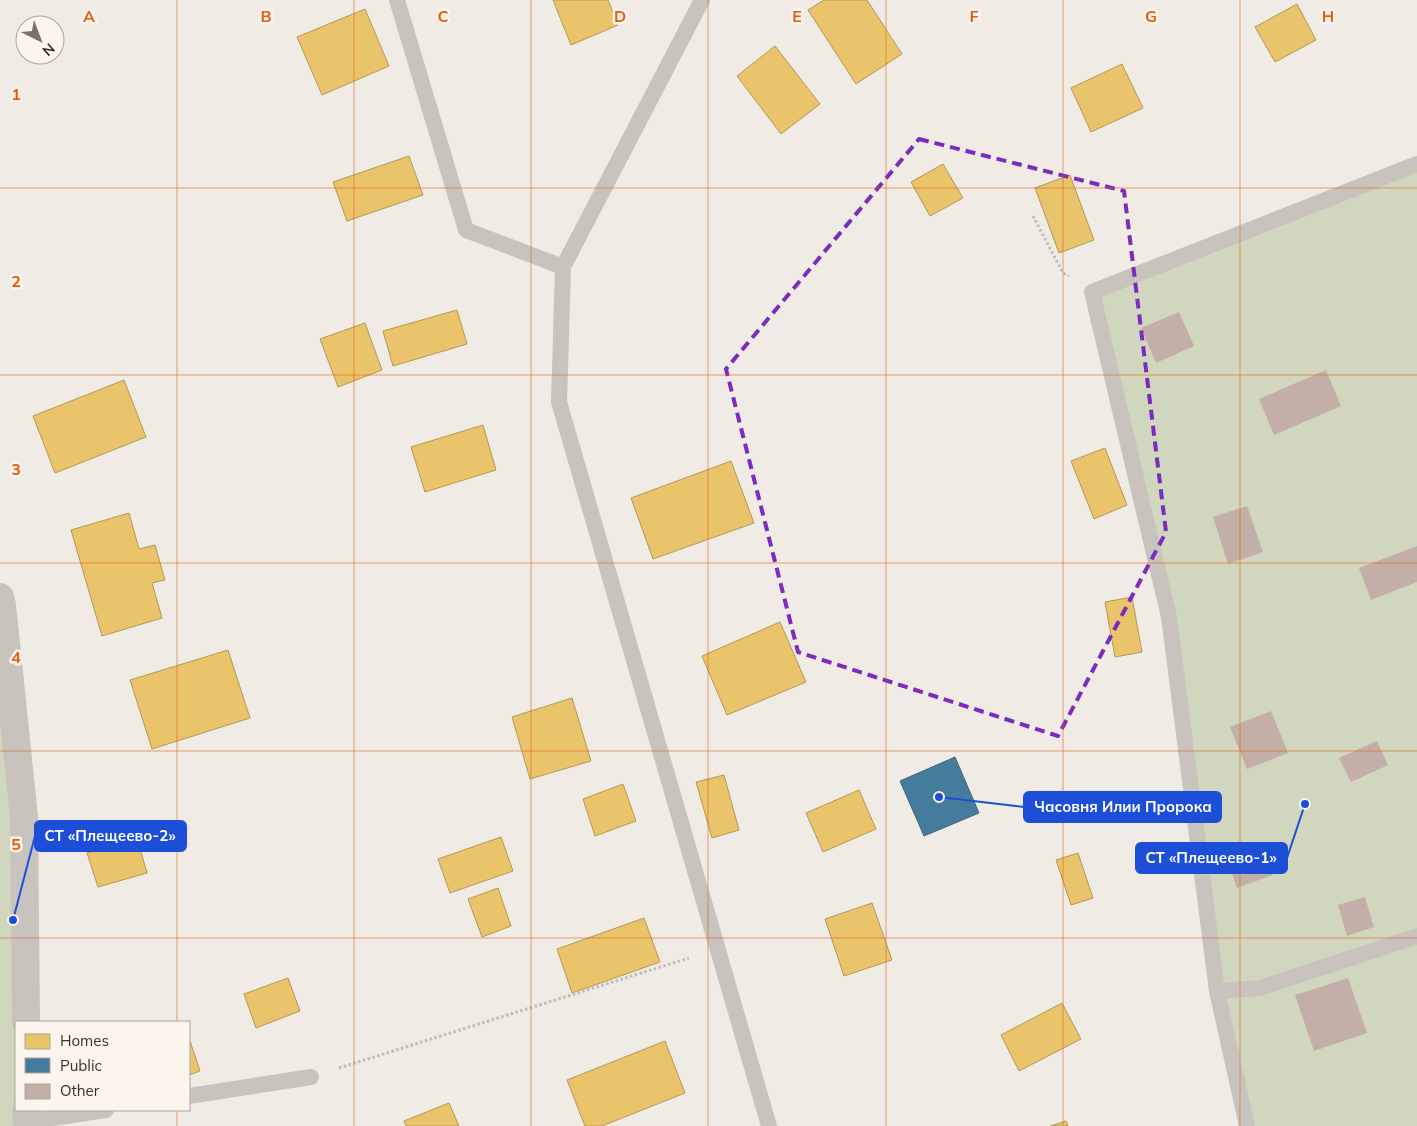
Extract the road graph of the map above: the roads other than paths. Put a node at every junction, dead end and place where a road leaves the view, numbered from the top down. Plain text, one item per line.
1 (397, 0) edge
2 (702, 0) edge
3 (1417, 164) edge
4 (563, 267) junction
5 (0, 597) edge
6 (1417, 936) edge
7 (1218, 991) junction
8 (26, 1021) edge
9 (311, 1077) road end
10 (190, 1096) edge
11 (97, 1111) edge
12 (26, 1119) edge
13 (769, 1126) edge
14 (1247, 1126) edge

1 - 4 lane
2 - 4 lane
3 - 7 lane
4 - 13 lane
5 - 8 street
6 - 7 lane
7 - 14 lane
9 - 10 lane
11 - 12 lane

